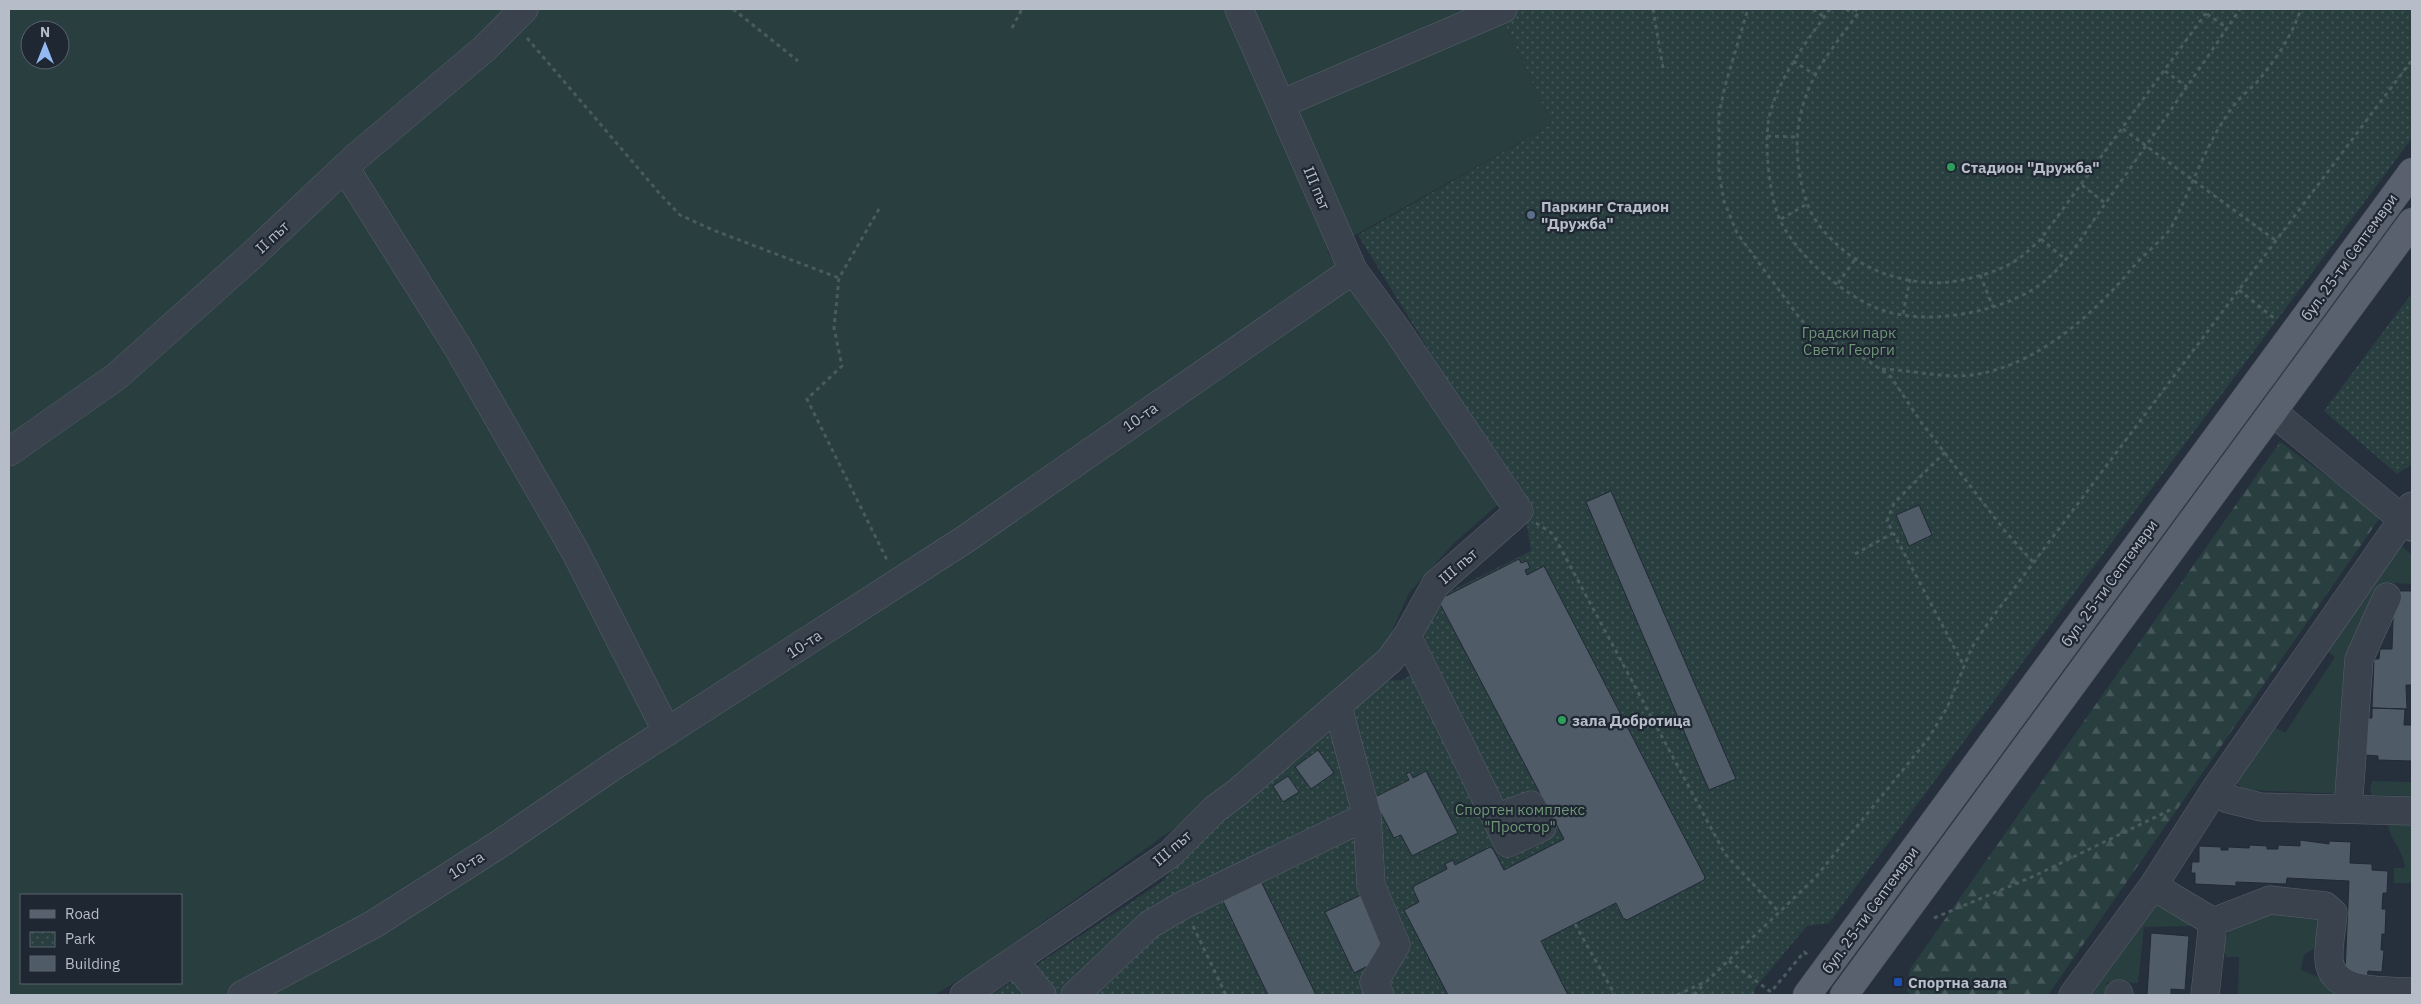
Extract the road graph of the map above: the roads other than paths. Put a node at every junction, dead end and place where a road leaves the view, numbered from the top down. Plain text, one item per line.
1 (1239, 9) edge
2 (1503, 9) edge
3 (518, 15) edge
4 (1281, 104) junction
5 (345, 168) junction
6 (2412, 172) edge
7 (2412, 222) edge
8 (1353, 270) junction
9 (2273, 412) junction
10 (9, 452) edge
11 (2409, 517) edge
12 (2387, 597) dead end
13 (1407, 636) junction
14 (1338, 707) junction
15 (667, 732) junction
16 (2216, 788) junction
17 (2348, 809) junction
18 (2412, 812) edge
19 (1367, 816) junction
20 (1496, 818) dead end
21 (2153, 886) junction
22 (2213, 922) junction
23 (1014, 961) junction
24 (2412, 992) edge
25 (242, 995) edge
26 (964, 995) edge
27 (1042, 995) edge
28 (1075, 995) edge
29 (1380, 995) edge
30 (1807, 995) edge
31 (1844, 995) edge
32 (2073, 995) edge
33 (2205, 995) edge

1 - 4 street, ІІІ път
2 - 4 street
3 - 5 street, ІІ път
4 - 8 street, ІІІ път
5 - 10 street, ІІ път
5 - 15 street
6 - 30 main road, бул. 25-ти Септември
7 - 9 main road, бул. 25-ти Септември
8 - 13 street, ІІІ път
8 - 15 street, 10-та
9 - 11 street
9 - 31 main road, бул. 25-ти Септември
11 - 16 street
12 - 17 street
13 - 14 street, ІІІ път
13 - 20 street
14 - 19 street
14 - 23 street, ІІІ път
15 - 25 street, 10-та
16 - 17 street
16 - 21 street
17 - 18 street
19 - 28 street
19 - 29 street
21 - 22 street
21 - 32 street
22 - 24 street
22 - 33 street
23 - 26 street, ІІІ път
23 - 27 street

